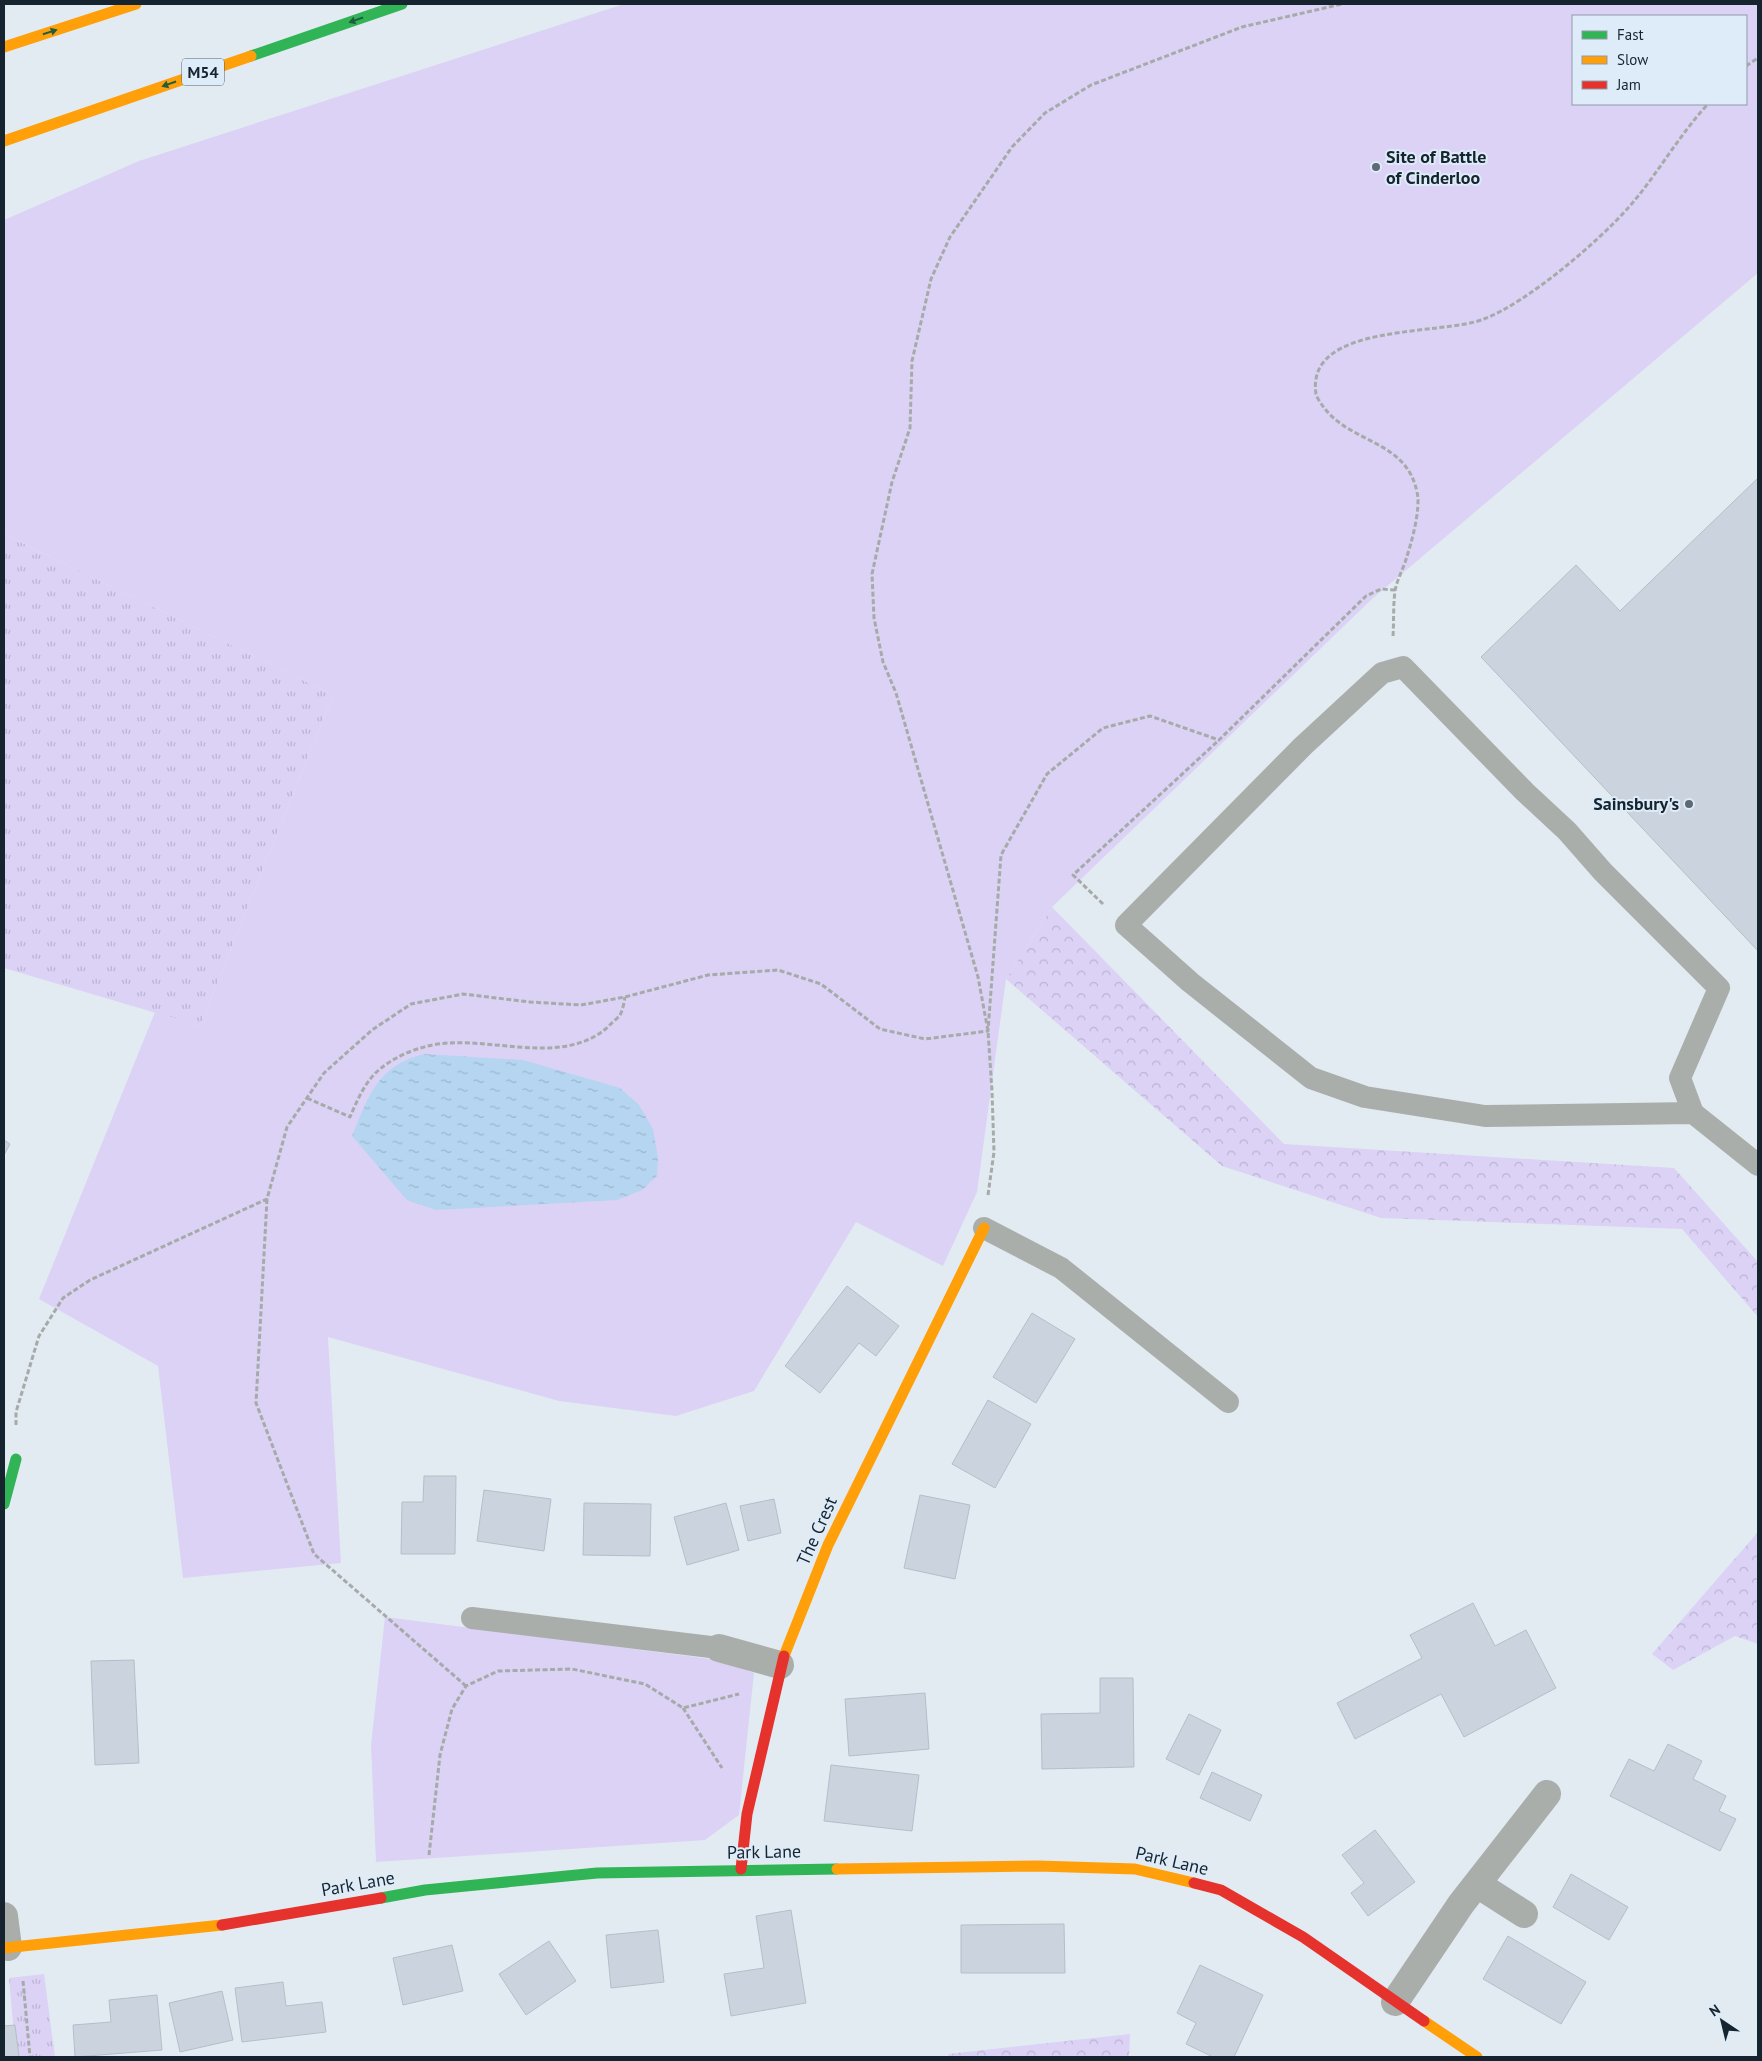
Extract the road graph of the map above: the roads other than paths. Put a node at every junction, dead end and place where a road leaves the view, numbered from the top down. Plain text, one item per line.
1 (136, 4) edge
2 (402, 4) edge
3 (4, 47) edge
4 (4, 140) edge
5 (1693, 1114) junction
6 (1758, 1165) edge
7 (984, 1228) joint
8 (1228, 1402) dead end
9 (16, 1459) road end
10 (4, 1504) edge
11 (472, 1618) dead end
12 (719, 1648) joint
13 (780, 1665) junction
14 (1547, 1794) dead end
15 (740, 1870) junction
16 (1477, 1884) junction
17 (1524, 1914) dead end
18 (4, 1916) edge
19 (11, 1947) edge
20 (1395, 2002) junction
21 (1477, 2057) edge

3 -> 1 main road
2 -> 4 main road, M54
5 - 5 lane
5 - 6 lane
7 - 8 lane
7 - 13 main road, The Crest
9 - 10 main road
11 - 12 lane
12 - 13 street
13 - 15 main road, The Crest
14 - 16 street
15 - 19 main road, Park Lane
15 - 20 main road, Park Lane
16 - 17 street
16 - 20 street
18 - 19 street
20 - 21 main road, Park Lane

